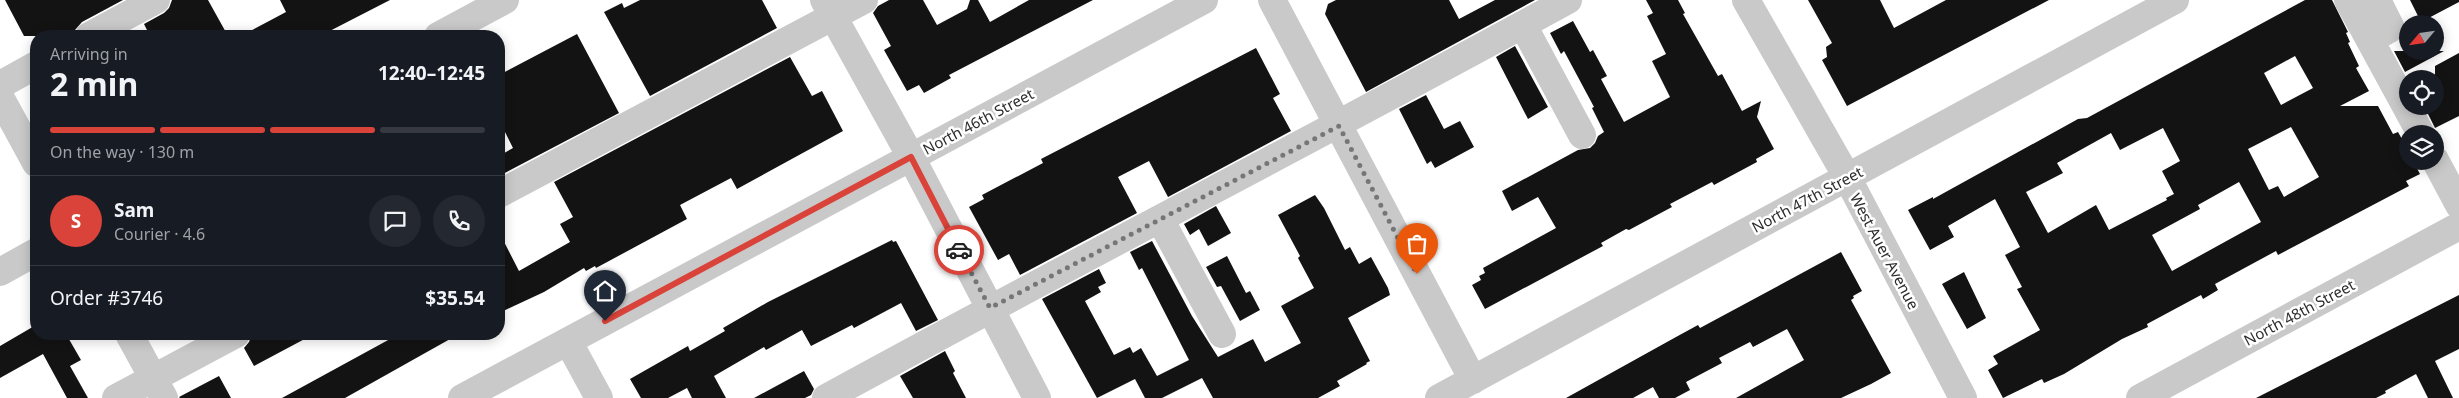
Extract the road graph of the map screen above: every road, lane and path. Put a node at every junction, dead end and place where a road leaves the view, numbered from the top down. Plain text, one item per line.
1 (156, 0) edge
2 (505, 0) edge
3 (864, 0) edge
4 (1204, 0) edge
5 (1272, 0) edge
6 (1568, 0) edge
7 (1746, 0) edge
8 (2175, 0) edge
9 (2348, 0) edge
10 (2377, 0) edge
11 (2146, 7) edge
12 (829, 8) edge
13 (1523, 25) junction
14 (100, 30) edge
15 (449, 30) edge
16 (2370, 40) junction
17 (30, 68) edge
18 (0, 85) edge
19 (0, 97) edge
20 (2416, 125) edge
21 (1339, 126) junction
22 (1582, 135) dead end
23 (30, 153) edge
24 (911, 157) junction
25 (2440, 170) edge
26 (1847, 177) junction
27 (505, 191) edge
28 (2459, 205) edge
29 (1160, 219) junction
30 (2459, 226) edge
31 (30, 255) edge
32 (0, 272) edge
33 (990, 308) junction
34 (1222, 334) dead end
35 (132, 340) edge
36 (227, 340) edge
37 (568, 341) junction
38 (1473, 380) junction
39 (158, 388) edge
40 (116, 398) edge
41 (462, 398) edge
42 (599, 398) edge
43 (826, 398) edge
44 (1037, 398) edge
45 (1439, 398) edge
46 (1962, 398) edge
47 (2140, 398) edge

1 - 14 street
2 - 15 street
3 - 12 street
4 - 24 street, North 46th Street
5 - 21 street
6 - 13 street
7 - 26 street, West Auer Avenue
8 - 11 street, North 47th Street
9 - 16 street
10 - 16 street
11 - 26 street, North 47th Street
12 - 24 street
12 - 27 street
13 - 21 street
13 - 22 street
16 - 20 street
17 - 18 street
19 - 23 street
21 - 29 street
21 - 38 street
24 - 33 street
24 - 37 street, North 46th Street
25 - 28 street
26 - 38 street, North 47th Street
26 - 46 street, West Auer Avenue
29 - 33 street
29 - 34 street
30 - 47 street, North 48th Street
31 - 32 street
33 - 43 street
33 - 44 street
35 - 39 street
36 - 39 street
37 - 41 street, North 46th Street
37 - 42 street
38 - 45 street, North 47th Street
39 - 40 street

